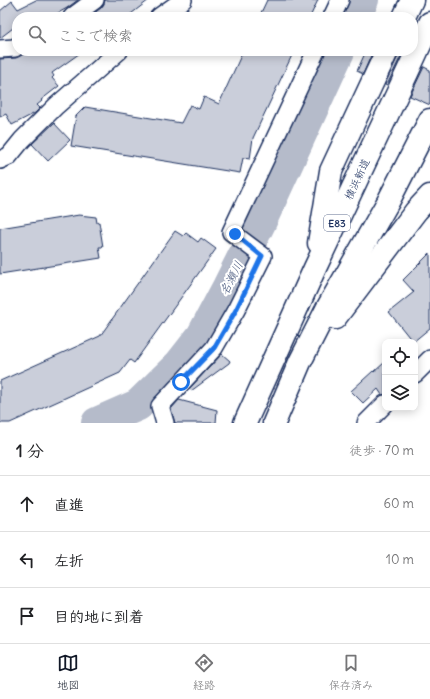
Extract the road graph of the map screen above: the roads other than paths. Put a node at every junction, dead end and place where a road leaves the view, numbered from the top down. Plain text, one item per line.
1 (95, 0) edge
2 (183, 0) edge
3 (340, 0) edge
4 (412, 0) edge
5 (79, 12) edge
6 (166, 12) edge
7 (334, 12) edge
8 (406, 12) edge
9 (430, 23) edge
10 (12, 48) edge
11 (0, 49) edge
12 (418, 49) edge
13 (113, 56) edge
14 (314, 56) edge
15 (385, 56) edge
16 (415, 56) edge
17 (430, 120) edge
18 (0, 160) edge
19 (430, 196) edge
20 (316, 268) junction
21 (430, 359) edge
22 (300, 362) junction
23 (418, 371) edge
24 (382, 407) edge
25 (165, 423) edge
26 (245, 423) edge
27 (274, 423) edge
28 (366, 423) edge

1 - 5 street
2 - 6 street
3 - 7 street
4 - 8 highway
9 - 12 highway, 横浜新道 / E83
10 - 11 street
13 - 18 street
14 - 25 street
15 - 20 highway
16 - 20 highway, 横浜新道 / E83
17 - 22 highway
19 - 22 highway
20 - 26 highway, 横浜新道 / E83
21 - 23 street
22 - 27 highway
24 - 28 street

